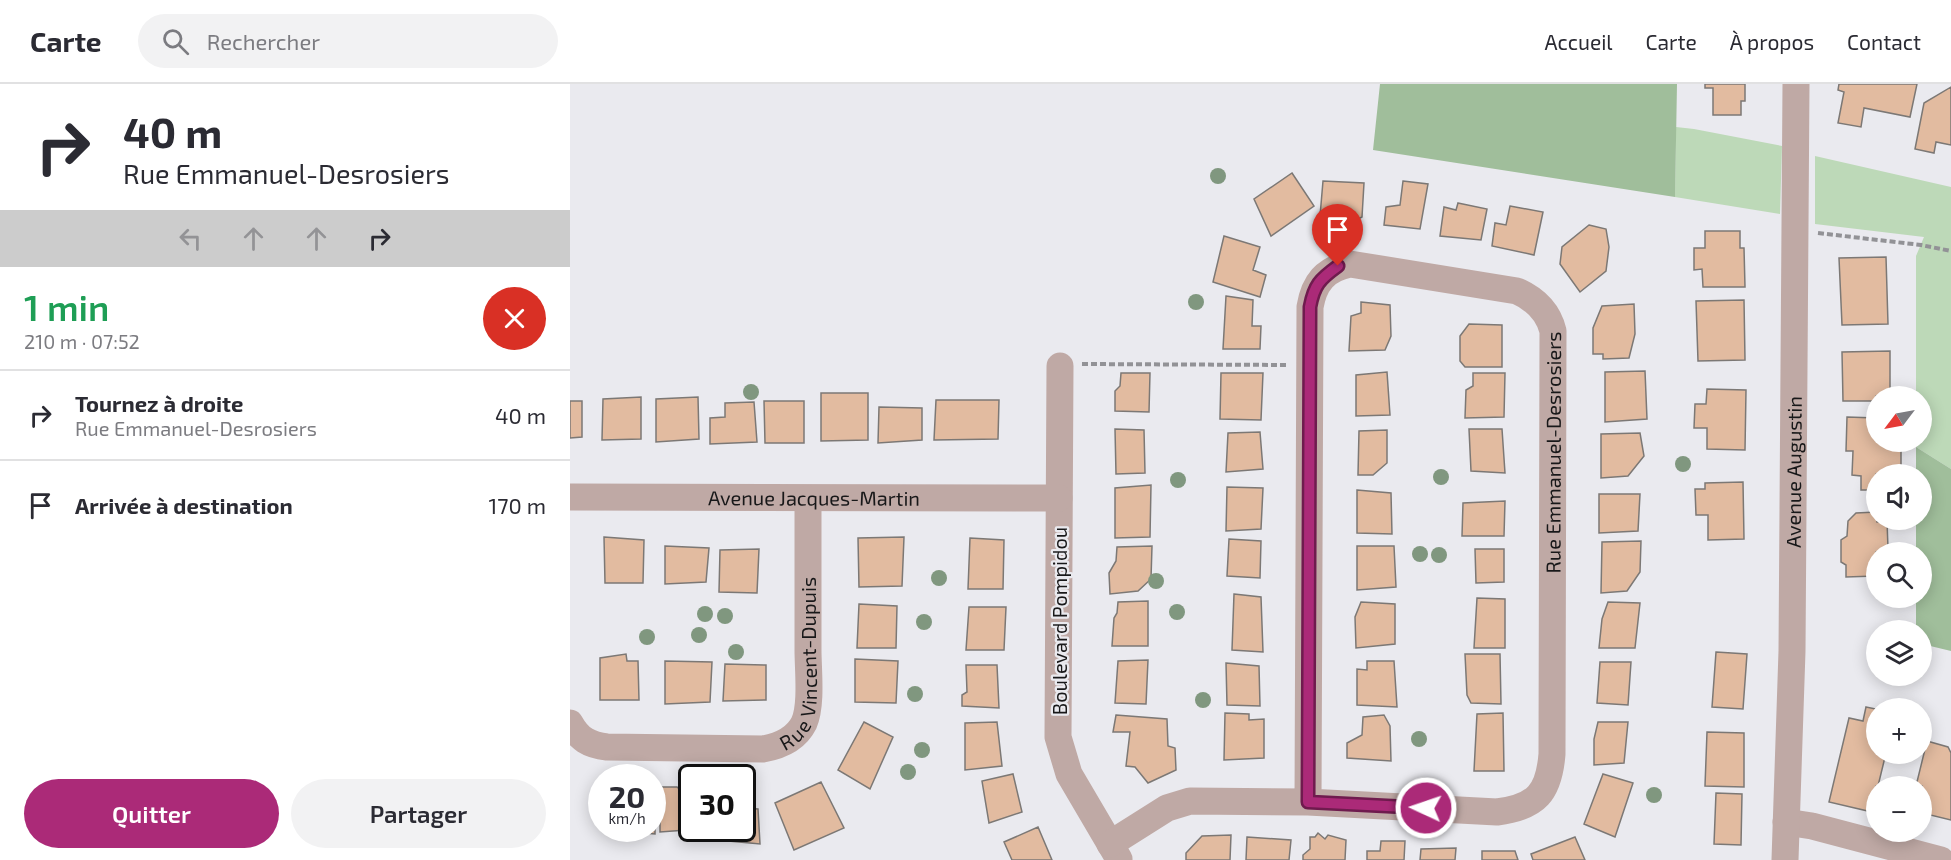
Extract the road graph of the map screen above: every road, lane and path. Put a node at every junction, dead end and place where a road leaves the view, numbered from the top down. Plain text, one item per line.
1 (1796, 84) edge
2 (1812, 232) dead end
3 (1951, 250) edge
4 (1069, 365) joint
5 (1294, 365) dead end
6 (570, 497) edge
7 (1059, 498) junction
8 (808, 499) junction
9 (570, 723) edge
10 (1308, 802) junction
11 (1786, 822) junction
12 (1115, 852) edge
13 (1785, 860) edge
14 (1941, 860) edge

1 - 11 street, Avenue Augustin
2 - 3 path
4 - 5 path
4 - 7 street, Boulevard Pompidou
6 - 8 street, Avenue Jacques-Martin
7 - 8 street, Avenue Jacques-Martin
7 - 12 street, Boulevard Pompidou
8 - 9 street, Rue Vincent-Dupuis
10 - 10 street, Rue Emmanuel-Desrosiers
10 - 12 street, Rue Emmanuel-Desrosiers
11 - 13 street, Avenue Augustin
11 - 14 street

